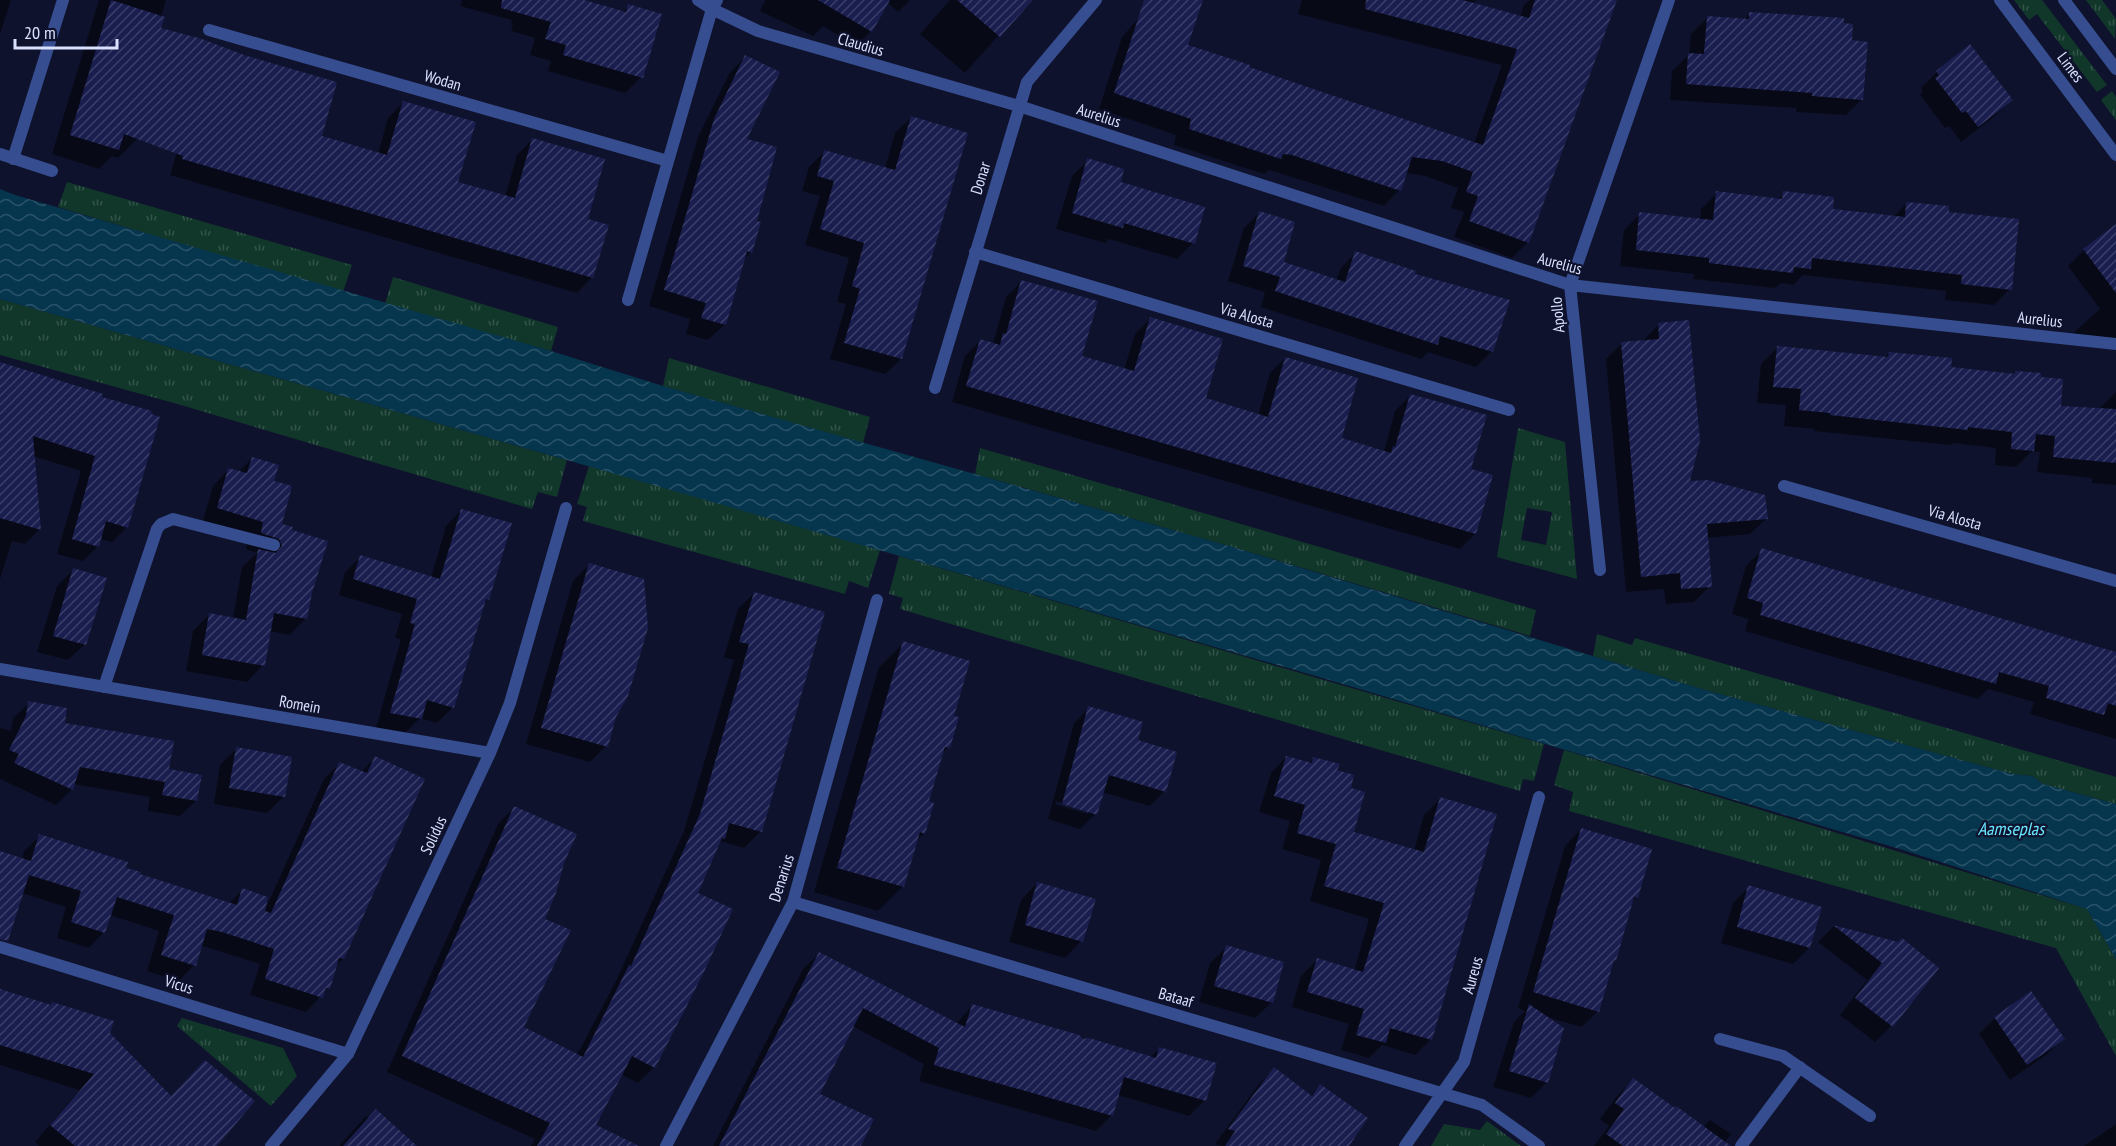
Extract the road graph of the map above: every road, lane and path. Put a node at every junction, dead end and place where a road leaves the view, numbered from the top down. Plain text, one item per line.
1 (63, 0) edge
2 (698, 0) edge
3 (1096, 0) edge
4 (1669, 0) edge
5 (2000, 0) edge
6 (2064, 0) edge
7 (714, 5) edge
8 (209, 30) dead end
9 (2116, 69) edge
10 (1019, 106) junction
11 (0, 154) edge
12 (2116, 155) edge
13 (13, 159) junction
14 (668, 161) junction
15 (52, 171) dead end
16 (975, 252) junction
17 (1570, 285) junction
18 (628, 300) dead end
19 (2116, 344) edge
20 (935, 388) dead end
21 (1509, 410) dead end
22 (1784, 486) dead end
23 (566, 508) dead end
24 (274, 545) dead end
25 (1600, 570) dead end
26 (2116, 580) edge
27 (877, 600) dead end
28 (0, 669) edge
29 (104, 687) junction
30 (490, 753) junction
31 (1539, 797) dead end
32 (793, 902) junction
33 (0, 947) edge
34 (1720, 1039) dead end
35 (348, 1054) junction
36 (1800, 1067) junction
37 (1443, 1092) junction
38 (1870, 1116) dead end
39 (271, 1146) edge
40 (666, 1146) edge
41 (1405, 1146) edge
42 (1539, 1146) edge
43 (1742, 1146) edge

1 - 13 street
2 - 7 street, Claudius
3 - 10 street, Donar
4 - 17 street, Apollo
5 - 12 street, Limes
6 - 9 street
7 - 10 street, Claudius
7 - 14 street
8 - 14 street, Wodan
10 - 16 street, Donar
10 - 17 street, Aurelius
11 - 13 street
13 - 15 street
14 - 18 street
16 - 20 street, Donar
16 - 21 street, Via Alosta
17 - 19 street, Aurelius
17 - 25 street, Apollo
22 - 26 street, Via Alosta
23 - 30 street, Solidus
24 - 29 street
27 - 32 street, Denarius
28 - 29 street, Romein
29 - 30 street, Romein
30 - 35 street, Solidus
31 - 37 street, Aureus
32 - 37 street, Bataaf
32 - 40 street, Denarius
33 - 35 street, Vicus
34 - 36 street
35 - 39 street, Solidus
36 - 38 street
36 - 43 street
37 - 41 street, Aureus
37 - 42 street, Bataaf

